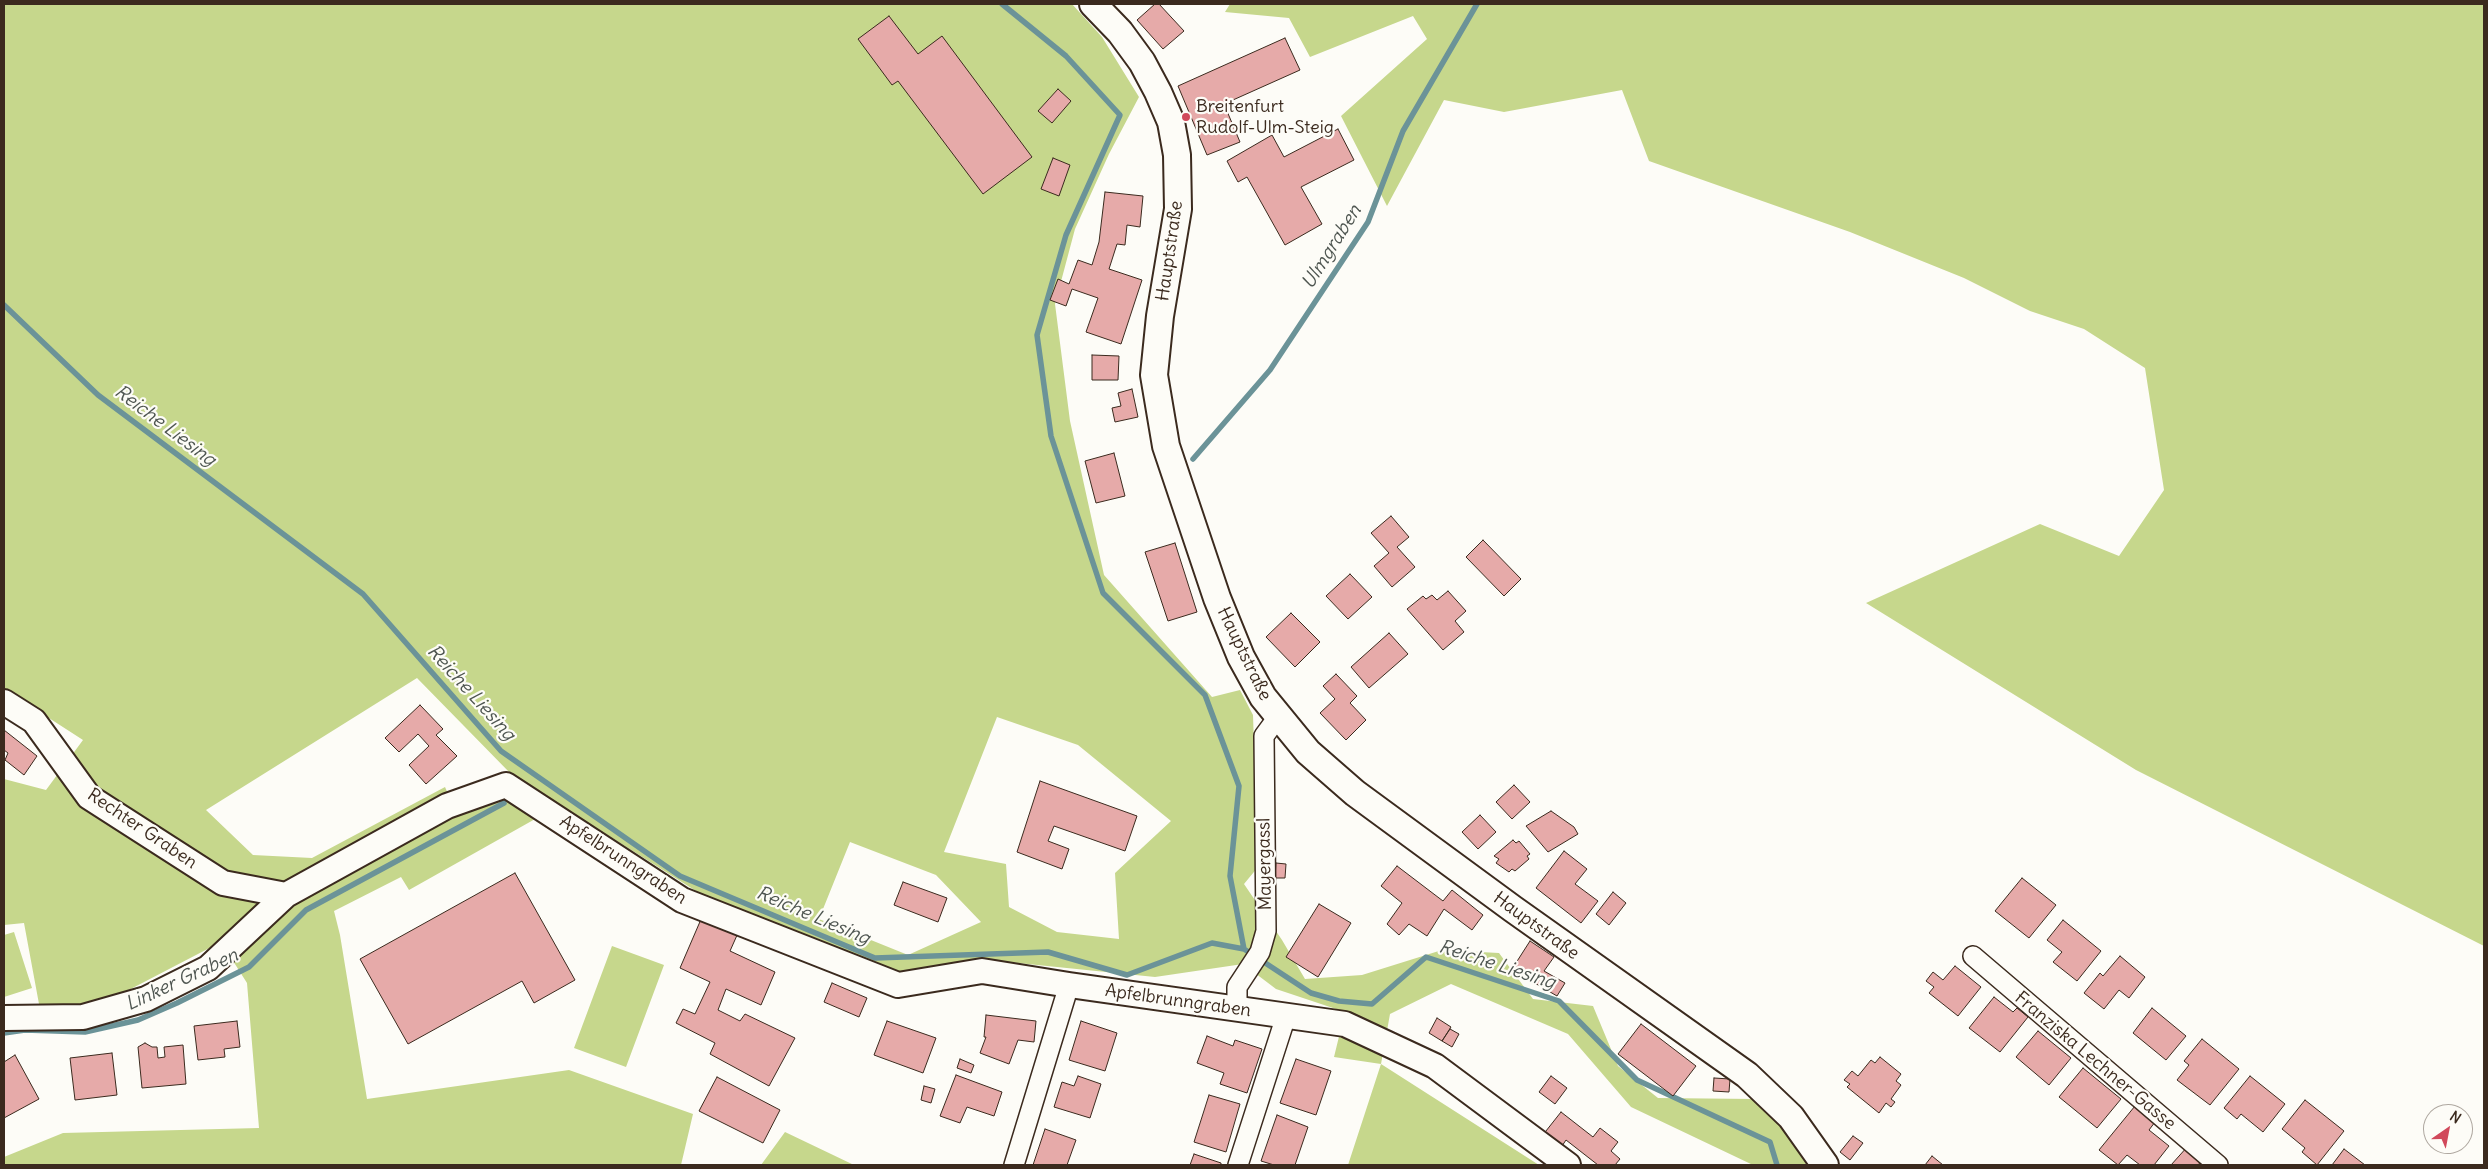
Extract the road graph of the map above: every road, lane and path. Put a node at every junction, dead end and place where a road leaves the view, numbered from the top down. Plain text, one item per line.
1 (1093, 4) edge
2 (4, 702) edge
3 (1278, 717) junction
4 (286, 895) junction
5 (1973, 956) dead end
6 (1069, 985) junction
7 (1237, 1009) junction
8 (1286, 1016) junction
9 (4, 1018) edge
10 (1014, 1165) edge
11 (1238, 1165) edge
12 (1568, 1165) edge
13 (1825, 1165) edge
14 (2218, 1165) edge

1 - 3 main road, Hauptstraße
2 - 4 street, Rechter Graben
3 - 7 street, Mayergassl
3 - 13 main road, Hauptstraße
4 - 6 street, Apfelbrunngraben
4 - 9 street
5 - 14 street, Franziska Lechner-Gasse
6 - 7 street, Apfelbrunngraben
6 - 10 street
7 - 8 street, Apfelbrunngraben
8 - 11 street
8 - 12 street, Apfelbrunngraben

